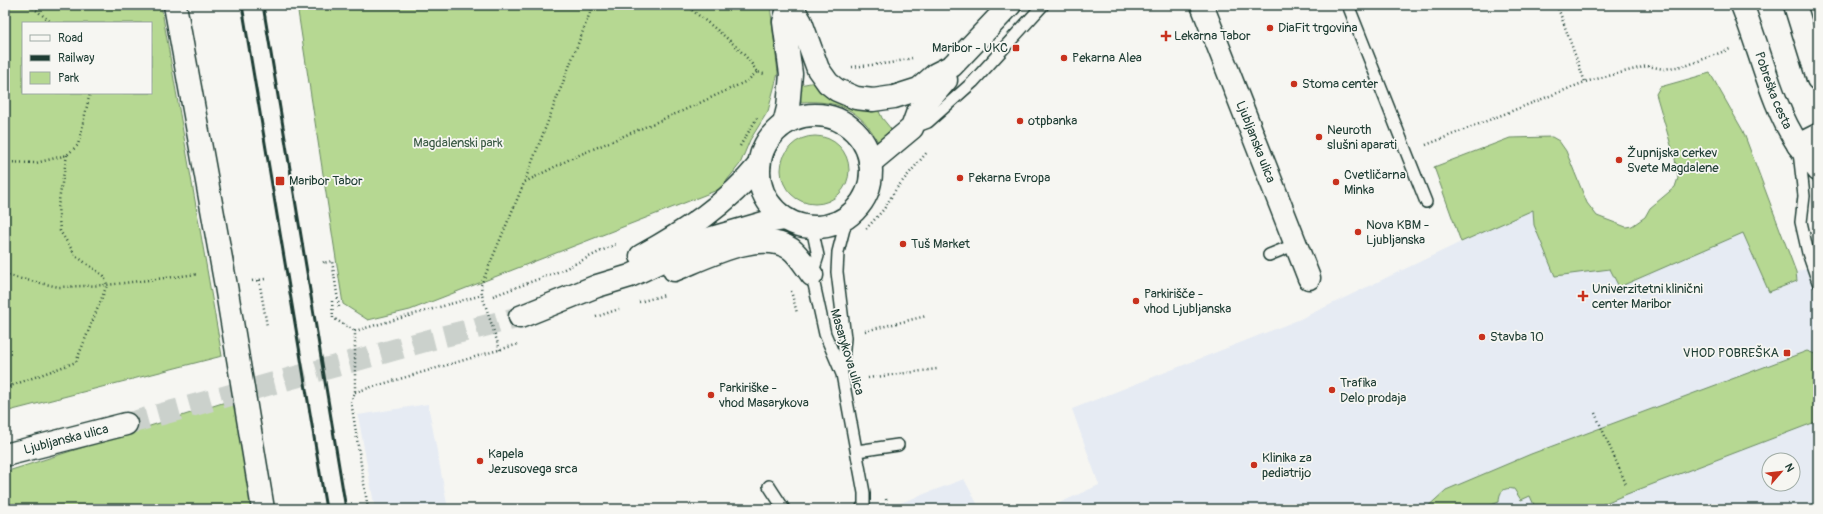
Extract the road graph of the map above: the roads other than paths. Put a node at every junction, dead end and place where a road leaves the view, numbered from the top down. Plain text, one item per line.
1 (174, 5) edge
2 (790, 5) edge
3 (1010, 5) edge
4 (1043, 5) edge
5 (1202, 5) edge
6 (1348, 5) edge
7 (1742, 5) edge
8 (1794, 5) edge
9 (952, 66) junction
10 (1818, 79) edge
11 (784, 124) junction
12 (912, 128) junction
13 (1818, 135) edge
14 (1798, 146) junction
15 (870, 163) junction
16 (759, 164) junction
17 (1818, 170) edge
18 (1426, 202) dead end
19 (847, 217) junction
20 (785, 219) junction
21 (812, 228) junction
22 (1296, 244) junction
23 (1269, 255) dead end
24 (812, 275) junction
25 (1309, 278) dead end
26 (1818, 282) edge
27 (597, 286) junction
28 (520, 317) tunnel mouth
29 (842, 374) junction
30 (126, 424) tunnel mouth
31 (898, 445) dead end
32 (857, 451) junction
33 (5, 455) edge
34 (768, 486) dead end
35 (263, 509) edge
36 (784, 509) edge
37 (861, 509) edge

1 - 35 street
2 - 9 street
2 - 11 street
3 - 9 street
4 - 12 lane
5 - 22 street, Ljubljanska ulica
6 - 18 lane
7 - 14 street, Pobreška cesta
8 - 10 street
9 - 12 street
11 - 15 street
11 - 16 street
12 - 15 street
13 - 14 street
14 - 17 street, Pobreška cesta
14 - 26 lane
15 - 19 street
16 - 20 street
16 - 27 street
19 - 21 street
19 - 29 lane
20 - 21 street
20 - 27 street
21 - 24 lane, Masarykova ulica
22 - 23 lane
22 - 25 street, Ljubljanska ulica
24 - 27 street
24 - 29 lane, Masarykova ulica
27 - 28 street
29 - 32 lane, Masarykova ulica
30 - 33 street, Ljubljanska ulica
31 - 32 lane
32 - 37 lane, Masarykova ulica
34 - 36 lane

